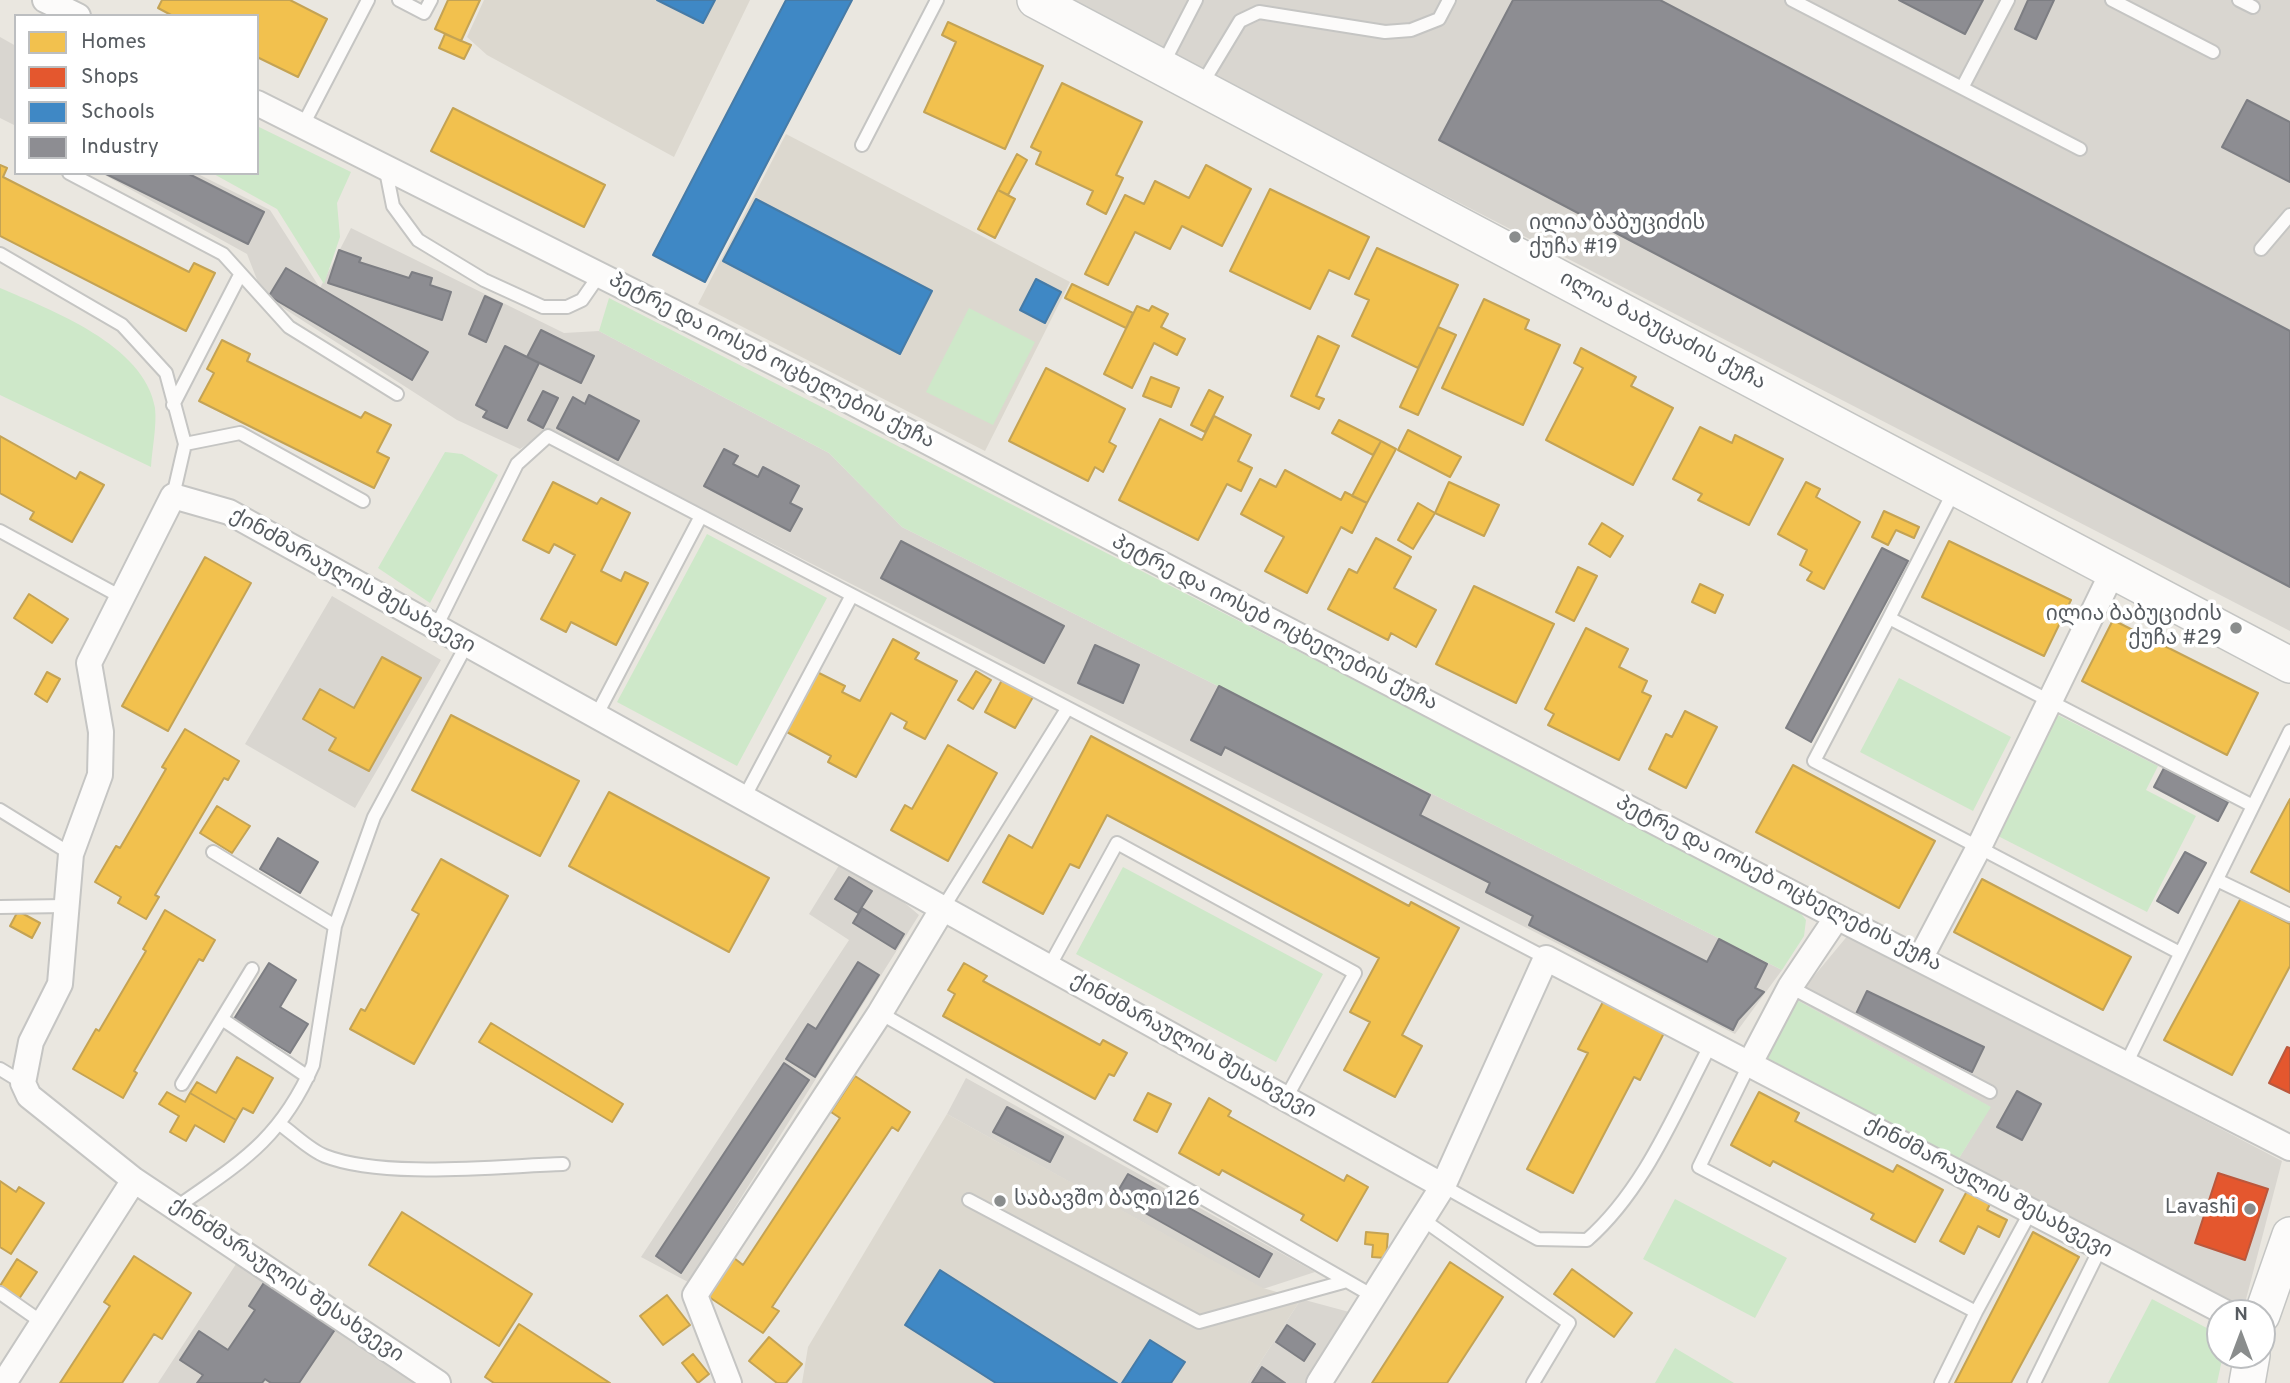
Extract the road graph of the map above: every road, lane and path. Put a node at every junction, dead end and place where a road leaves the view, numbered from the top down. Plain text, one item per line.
1 (45, 0) edge
2 (368, 0) edge
3 (399, 0) edge
4 (431, 0) edge
5 (937, 0) edge
6 (1035, 0) edge
7 (1196, 0) edge
8 (1450, 0) edge
9 (1792, 0) edge
10 (2008, 0) edge
11 (2112, 0) edge
12 (2239, 0) edge
13 (2253, 7) dead end
14 (74, 14) edge
15 (2213, 52) dead end
16 (1161, 67) junction
17 (1200, 87) junction
18 (1962, 88) junction
19 (259, 104) edge
20 (303, 125) junction
21 (862, 145) dead end
22 (2080, 149) dead end
23 (385, 165) junction
24 (73, 175) edge
25 (2290, 215) edge
26 (2260, 249) dead end
27 (0, 254) edge
28 (600, 274) junction
29 (240, 275) junction
30 (397, 394) dead end
31 (173, 405) junction
32 (185, 444) junction
33 (1956, 488) junction
34 (173, 496) junction
35 (363, 501) dead end
36 (701, 516) junction
37 (0, 531) edge
38 (2113, 571) junction
39 (852, 596) junction
40 (122, 598) junction
41 (1889, 618) junction
42 (436, 627) junction
43 (467, 645) junction
44 (2290, 665) edge
45 (2049, 700) junction
46 (1067, 709) junction
47 (597, 716) junction
48 (2290, 731) edge
49 (744, 798) junction
50 (2253, 806) junction
51 (0, 810) edge
52 (1979, 847) junction
53 (212, 852) dead end
54 (71, 854) junction
55 (2217, 880) junction
56 (65, 905) junction
57 (0, 907) edge
58 (943, 908) junction
59 (2290, 915) edge
60 (1837, 917) junction
61 (335, 926) junction
62 (2180, 953) junction
63 (1546, 958) junction
64 (1920, 959) junction
65 (1049, 967) junction
66 (252, 969) dead end
67 (1790, 987) junction
68 (880, 1013) junction
69 (222, 1019) junction
70 (1711, 1044) junction
71 (1750, 1063) junction
72 (2126, 1064) junction
73 (0, 1069) edge
74 (308, 1077) junction
75 (23, 1083) junction
76 (182, 1084) dead end
77 (1990, 1092) dead end
78 (1286, 1098) junction
79 (281, 1125) junction
80 (2290, 1148) edge
81 (563, 1164) dead end
82 (134, 1180) junction
83 (1443, 1186) junction
84 (969, 1200) dead end
85 (177, 1207) junction
86 (2031, 1211) junction
87 (1422, 1219) junction
88 (2290, 1235) edge
89 (2100, 1249) junction
90 (1347, 1281) junction
91 (0, 1293) edge
92 (1373, 1296) junction
93 (2268, 1299) edge
94 (2206, 1303) edge
95 (1976, 1312) junction
96 (43, 1323) junction
97 (4, 1383) edge
98 (438, 1383) edge
99 (729, 1383) edge
100 (1319, 1383) edge
101 (1533, 1383) edge
102 (1941, 1383) edge
103 (2035, 1383) edge

1 - 14 street
2 - 20 lane
3 - 4 lane
5 - 21 lane
6 - 16 street, ილია ბაბუცაძის ქუჩა
7 - 16 lane
8 - 17 lane
9 - 18 lane
10 - 18 lane
11 - 15 lane
12 - 13 lane
16 - 17 street, ილია ბაბუცაძის ქუჩა
17 - 33 street, ილია ბაბუცაძის ქუჩა
18 - 22 lane
19 - 20 street, პეტრე და იოსებ ოცხელების ქუჩა
20 - 23 street, პეტრე და იოსებ ოცხელების ქუჩა
23 - 28 street, პეტრე და იოსებ ოცხელების ქუჩა
23 - 28 lane
24 - 29 lane
25 - 26 lane
27 - 31 lane
28 - 60 street, პეტრე და იოსებ ოცხელების ქუჩა
29 - 30 lane
29 - 31 lane
31 - 32 lane
32 - 34 lane
32 - 35 lane
33 - 38 street, ილია ბაბუცაძის ქუჩა
33 - 41 lane
34 - 40 street
34 - 42 street, ქინძმარაულის შესახვევი
36 - 39 lane
36 - 42 lane
36 - 47 lane
37 - 40 lane
38 - 44 street, ილია ბაბუცაძის ქუჩა
38 - 45 street
39 - 46 lane
39 - 49 lane
40 - 54 street
41 - 45 lane
41 - 52 lane
42 - 43 street, ქინძმარაულის შესახვევი
43 - 47 street, ქინძმარაულის შესახვევი
43 - 61 lane
45 - 50 lane
45 - 52 street
46 - 58 lane
46 - 63 lane
47 - 49 street, ქინძმარაულის შესახვევი
48 - 50 lane
49 - 58 street, ქინძმარაულის შესახვევი
50 - 55 lane
51 - 54 lane
52 - 62 lane
52 - 64 street
53 - 61 lane
54 - 56 street
55 - 59 lane
55 - 62 lane
56 - 57 lane
56 - 75 street
58 - 65 street, ქინძმარაულის შესახვევი
58 - 68 street
60 - 64 street, პეტრე და იოსებ ოცხელების ქუჩა
60 - 67 street
61 - 74 lane
62 - 72 lane
63 - 70 street, ქინძმარაულის შესახვევი
63 - 83 street
64 - 72 street, პეტრე და იოსებ ოცხელების ქუჩა
65 - 78 street, ქინძმარაულის შესახვევი
65 - 78 lane
66 - 69 lane
67 - 71 street
67 - 77 lane
68 - 90 lane
68 - 99 street
69 - 74 lane
69 - 76 lane
70 - 71 street, ქინძმარაულის შესახვევი
70 - 83 lane
71 - 86 street, ქინძმარაულის შესახვევი
71 - 95 lane
72 - 80 street, პეტრე და იოსებ ოცხელების ქუჩა
73 - 75 lane
74 - 79 lane
75 - 82 street, ქინძმარაულის შესახვევი
78 - 83 street, ქინძმარაულის შესახვევი
79 - 81 lane
79 - 85 lane
82 - 85 street, ქინძმარაულის შესახვევი
82 - 96 street
83 - 87 street
84 - 90 lane
85 - 98 street, ქინძმარაულის შესახვევი
86 - 89 street, ქინძმარაულის შესახვევი
86 - 95 lane
87 - 92 street
87 - 101 lane
88 - 93 street
89 - 94 street, ქინძმარაულის შესახვევი
89 - 103 lane
90 - 92 lane
91 - 96 lane
92 - 100 street
95 - 102 lane
96 - 97 street

